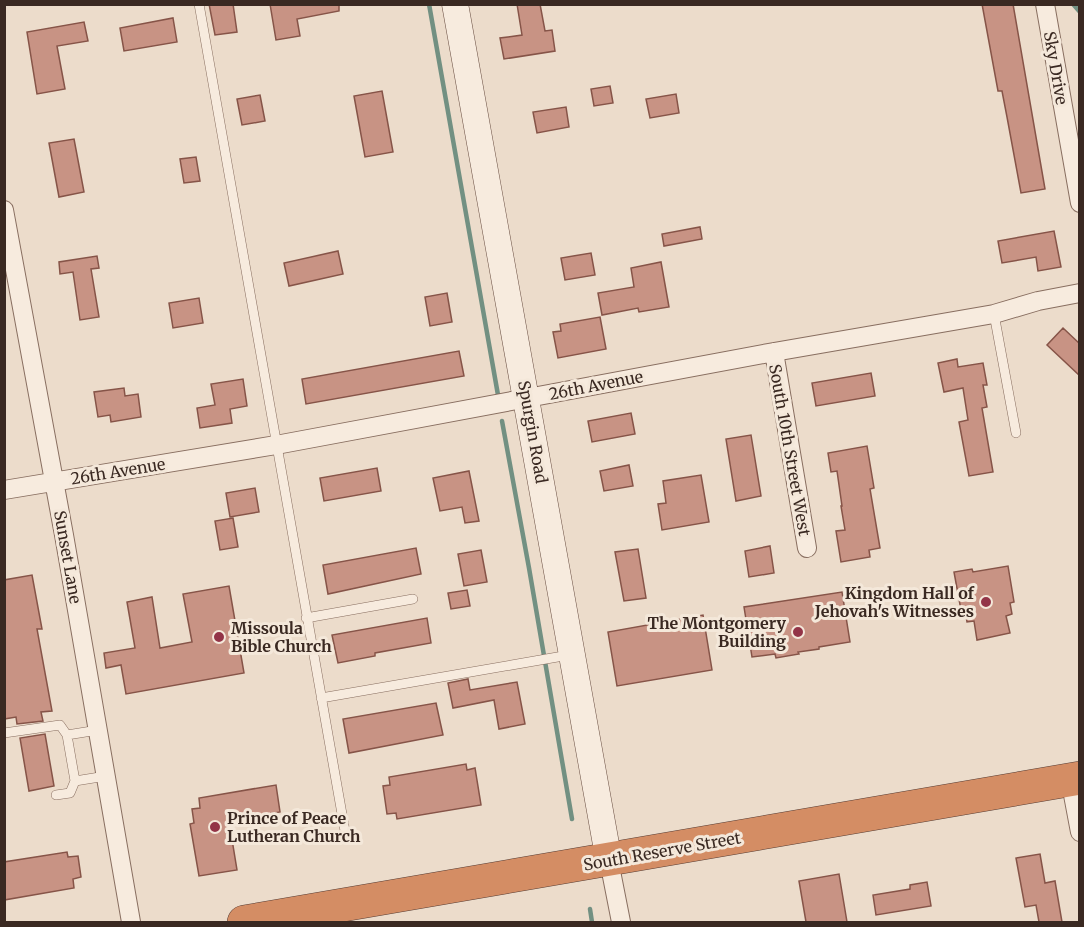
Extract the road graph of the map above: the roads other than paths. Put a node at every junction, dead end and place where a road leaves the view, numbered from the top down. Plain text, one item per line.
1 (199, 4) edge
2 (455, 4) edge
3 (1046, 4) edge
4 (1080, 203) edge
5 (4, 210) edge
6 (6, 230) edge
7 (1080, 293) edge
8 (994, 314) junction
9 (774, 352) junction
10 (527, 398) junction
11 (1016, 433) dead end
12 (276, 445) junction
13 (54, 481) junction
14 (4, 490) edge
15 (807, 548) dead end
16 (413, 599) dead end
17 (306, 618) junction
18 (573, 654) junction
19 (321, 698) junction
20 (98, 730) junction
21 (4, 733) edge
22 (68, 735) junction
23 (106, 776) junction
24 (1075, 778) edge
25 (75, 781) junction
26 (56, 795) dead end
27 (345, 831) dead end
28 (1080, 832) edge
29 (609, 861) junction
30 (131, 922) edge
31 (244, 922) edge
32 (621, 922) edge

1 - 12 lane
2 - 10 street, Spurgin Road
3 - 4 street, Sky Drive
5 - 6 street, Sunset Lane
6 - 13 street, Sunset Lane
7 - 8 street, 26th Avenue
8 - 9 street, 26th Avenue
8 - 11 lane
9 - 10 street, 26th Avenue
9 - 15 street, South 10th Street West
10 - 12 street, 26th Avenue
10 - 18 street, Spurgin Road
12 - 13 street, 26th Avenue
12 - 17 lane
13 - 14 street, 26th Avenue
13 - 20 street, Sunset Lane
16 - 17 lane
17 - 19 lane
18 - 19 lane
18 - 29 street, Spurgin Road
19 - 27 lane
20 - 22 lane
20 - 23 street, Sunset Lane
21 - 22 lane
22 - 25 lane
23 - 25 lane
23 - 30 street, Sunset Lane
24 - 28 street
24 - 29 highway, South Reserve Street
25 - 26 lane
29 - 31 highway, South Reserve Street
29 - 32 street

